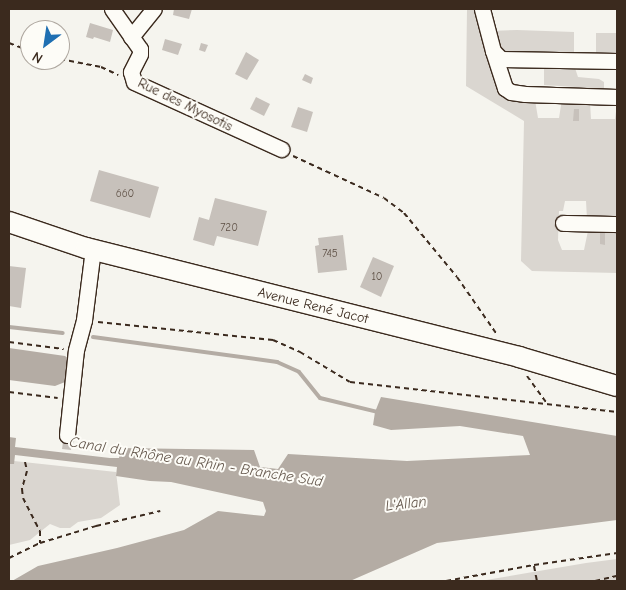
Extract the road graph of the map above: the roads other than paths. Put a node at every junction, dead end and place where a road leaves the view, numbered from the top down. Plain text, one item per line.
1 (112, 9) edge
2 (154, 9) edge
3 (482, 9) edge
4 (131, 37) junction
5 (493, 52) junction
6 (617, 61) edge
7 (617, 97) edge
8 (281, 150) road end
9 (9, 222) edge
10 (563, 223) dead end
11 (617, 224) edge
12 (93, 249) junction
13 (617, 386) edge
14 (67, 435) dead end

1 - 4 street, Rue des Myosotis
2 - 4 street
3 - 5 street
4 - 8 street, Rue des Myosotis
5 - 6 street
5 - 7 street
9 - 12 main road, Avenue René Jacot
10 - 11 street
12 - 13 main road, Avenue René Jacot
12 - 14 street

